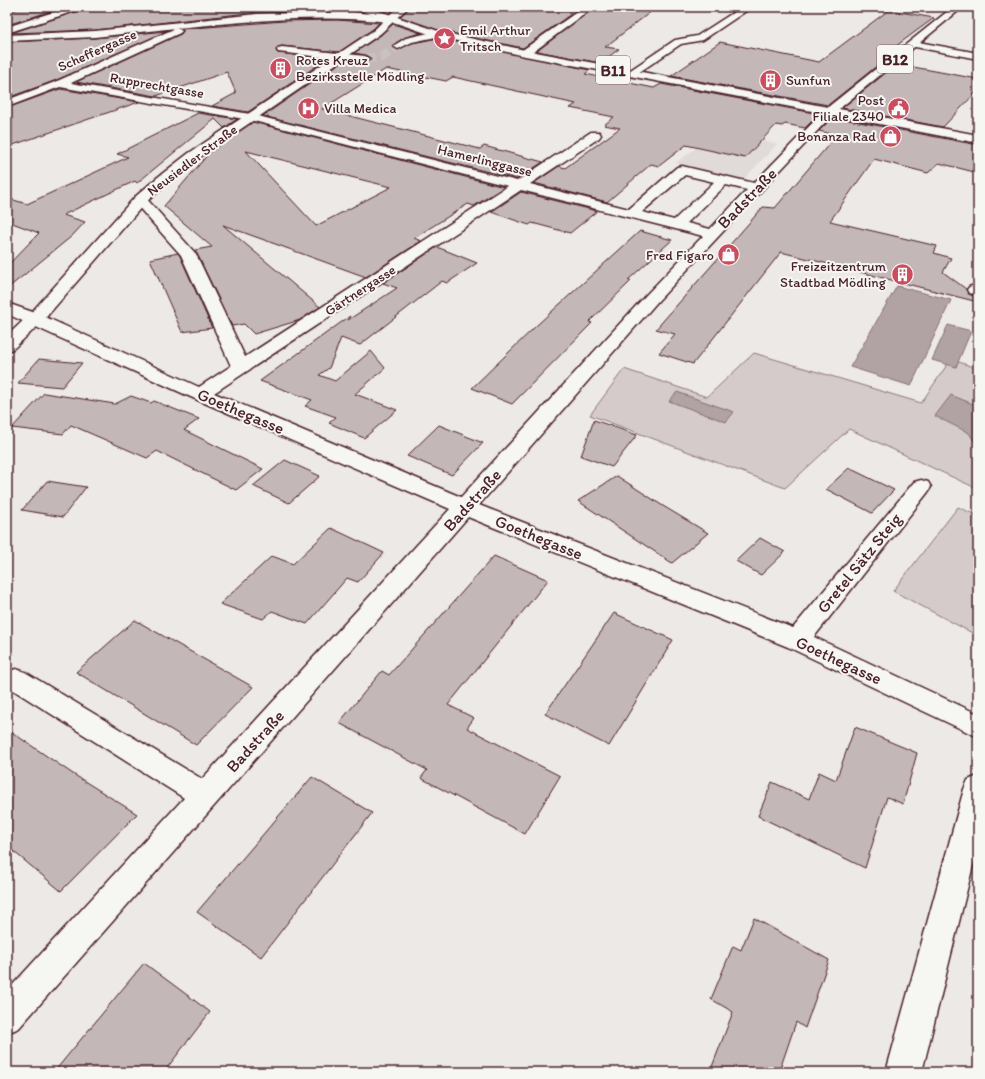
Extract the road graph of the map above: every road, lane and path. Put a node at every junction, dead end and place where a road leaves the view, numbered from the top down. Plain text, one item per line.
1 (359, 7) edge
2 (405, 7) edge
3 (590, 7) edge
4 (748, 7) edge
5 (959, 7) edge
6 (75, 8) edge
7 (390, 18) junction
8 (198, 22) junction
9 (8, 28) edge
10 (438, 34) junction
11 (33, 37) junction
12 (7, 38) edge
13 (913, 44) junction
14 (398, 46) tunnel mouth
15 (17, 49) dead end
16 (282, 50) dead end
17 (525, 53) junction
18 (341, 56) junction
19 (898, 56) junction
20 (978, 56) edge
21 (913, 58) dead end
22 (365, 59) tunnel mouth
23 (631, 73) junction
24 (59, 84) junction
25 (7, 104) edge
26 (830, 111) junction
27 (250, 117) junction
28 (595, 135) dead end
29 (978, 139) edge
30 (723, 180) junction
31 (519, 186) junction
32 (756, 188) junction
33 (140, 200) junction
34 (633, 213) junction
35 (677, 225) junction
36 (712, 234) junction
37 (7, 308) edge
38 (34, 318) junction
39 (7, 345) edge
40 (241, 368) junction
41 (200, 394) junction
42 (921, 486) dead end
43 (465, 507) junction
44 (797, 640) junction
45 (16, 678) dead end
46 (978, 726) edge
47 (978, 789) edge
48 (205, 796) junction
49 (7, 1016) edge
50 (904, 1072) edge

1 - 7 street, B11
2 - 7 street, Neusiedler Straße
3 - 17 street
4 - 23 street
5 - 13 street, Badstraße / B12
6 - 9 street
7 - 8 street
7 - 10 street, B11
7 - 18 street, Neusiedler Straße
8 - 11 street
8 - 24 street, Scheffergasse
10 - 14 street
10 - 17 street, B11
11 - 12 street
11 - 15 street
13 - 19 street, Badstraße / B12
13 - 20 street
16 - 18 street
17 - 23 street, B11
18 - 22 street
18 - 27 street, Neusiedler Straße
19 - 21 street
19 - 26 street, Badstraße / B12
23 - 26 street, B11
24 - 25 street, Scheffergasse
24 - 27 street, Rupprechtgasse
26 - 29 street
26 - 32 street, Badstraße
27 - 31 street, Hamerlinggasse
27 - 33 street, Neusiedler Straße
28 - 31 street, Gärtnergasse
30 - 32 street
30 - 34 street
30 - 35 street
31 - 34 street, Hamerlinggasse
31 - 40 street, Gärtnergasse
32 - 36 street, Badstraße
33 - 38 street, Neusiedler Straße
33 - 40 street
34 - 35 street, Hamerlinggasse
35 - 36 street, Hamerlinggasse
36 - 43 street, Badstraße
37 - 38 street, Goethegasse
38 - 39 street, Neusiedler Straße
38 - 41 street, Goethegasse
40 - 41 street, Gärtnergasse
41 - 43 street, Goethegasse
42 - 44 street, Gretel Sätz Steig
43 - 44 street, Goethegasse
43 - 48 street, Badstraße
44 - 46 street, Goethegasse
45 - 48 street
47 - 50 street
48 - 49 street, Badstraße

